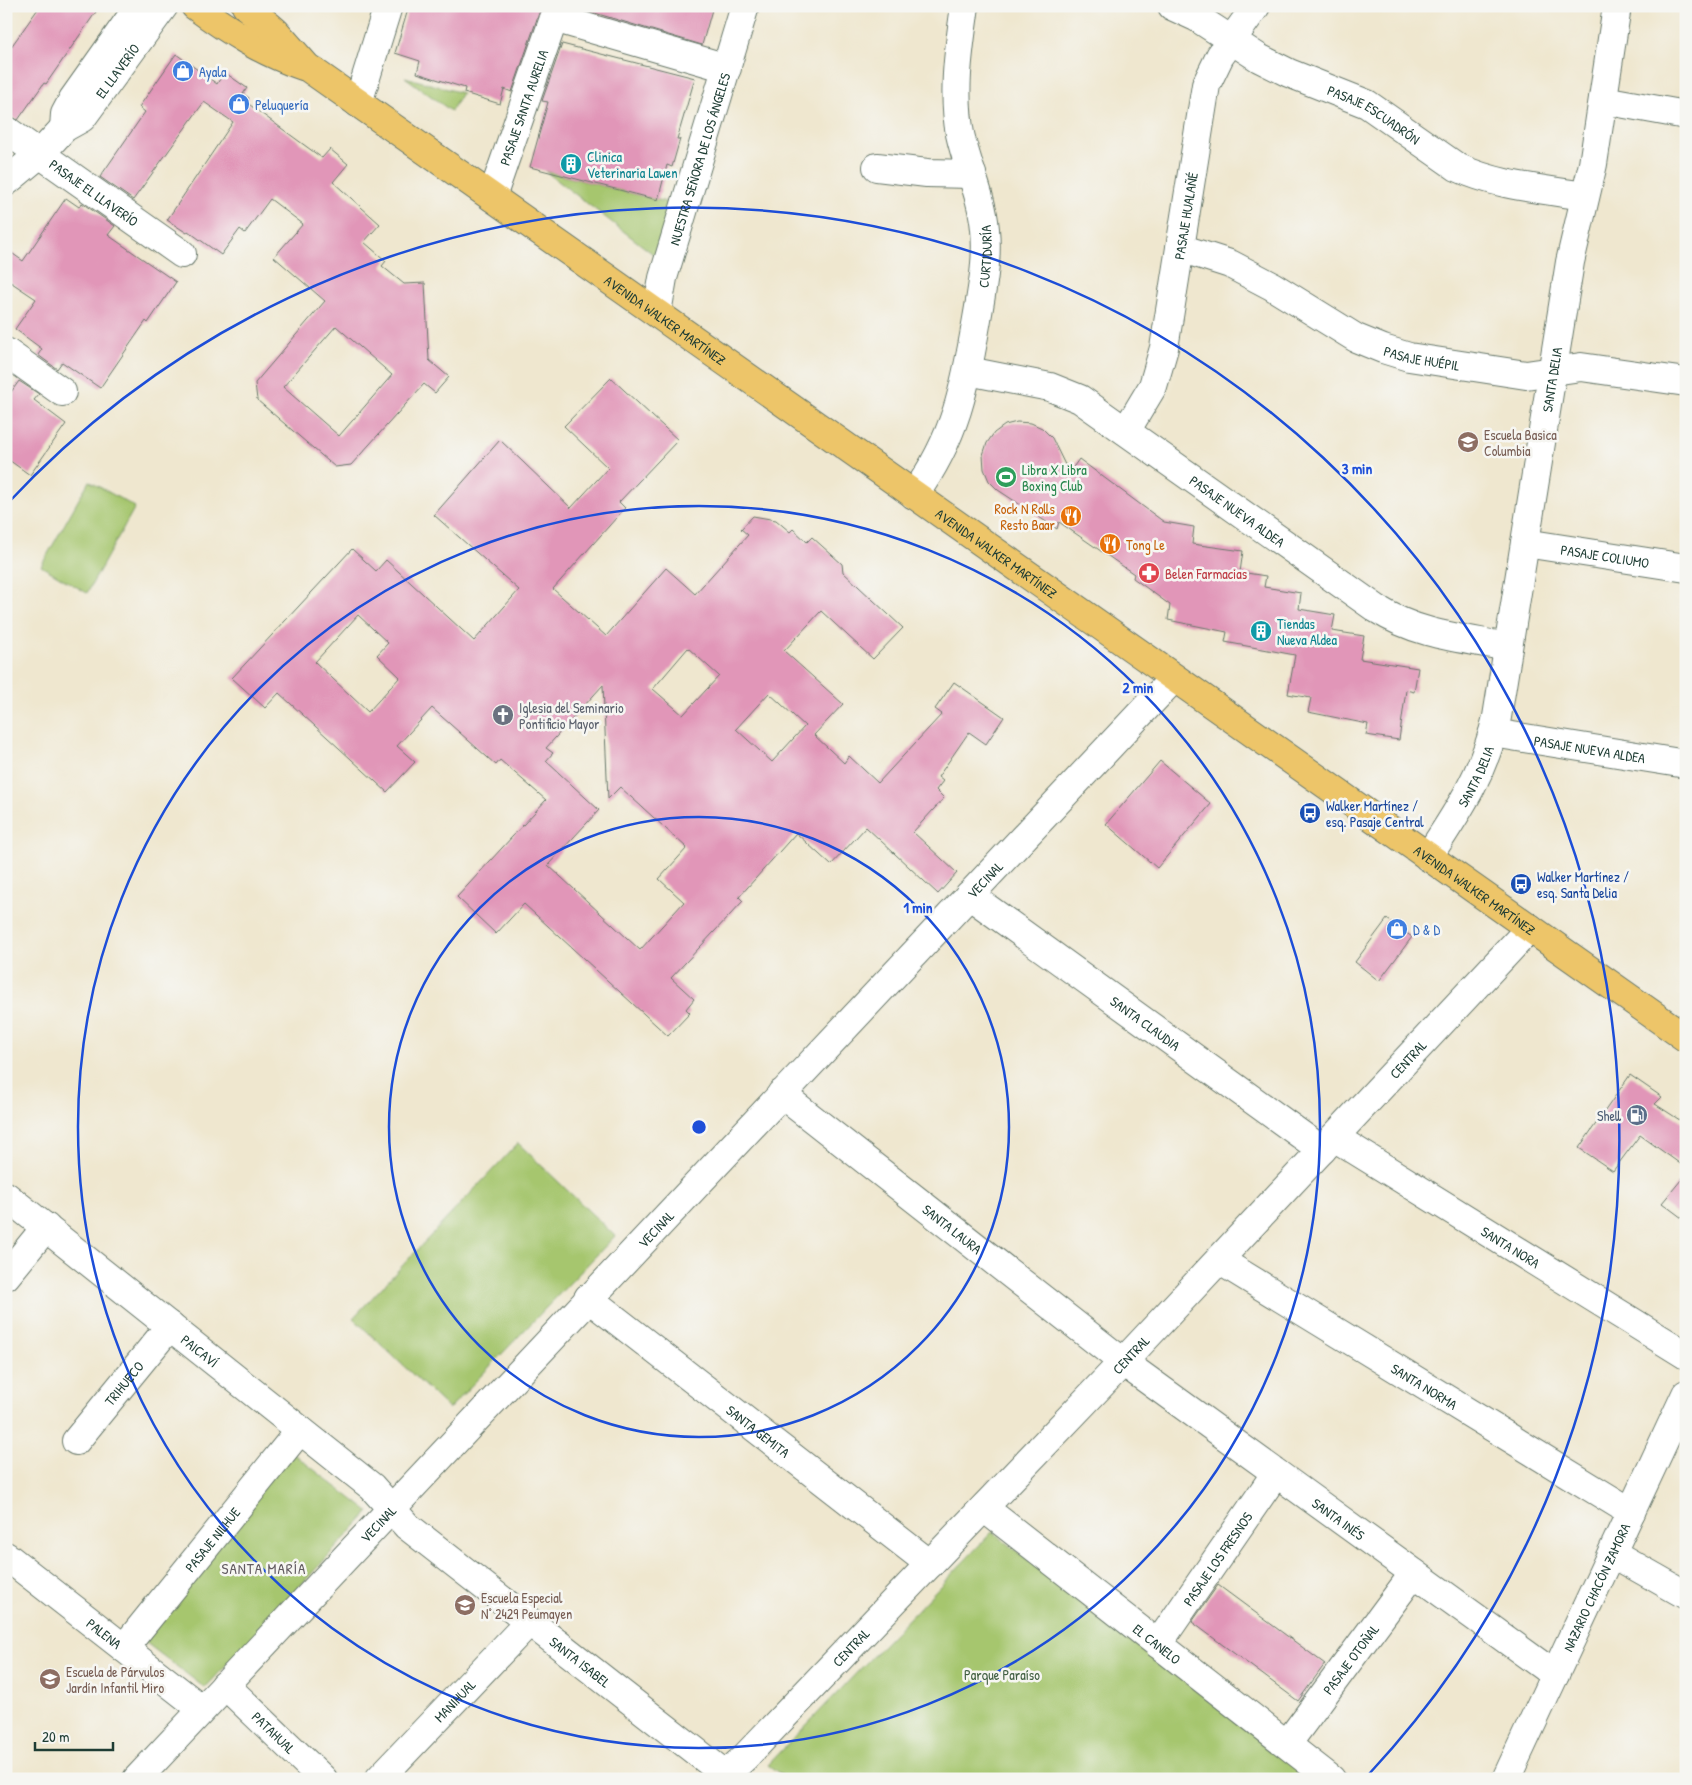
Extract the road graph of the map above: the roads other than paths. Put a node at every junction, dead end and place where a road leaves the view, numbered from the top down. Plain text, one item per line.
1 (138, 6) edge
2 (164, 6) edge
3 (194, 6) edge
4 (246, 6) edge
5 (388, 6) edge
6 (745, 6) edge
7 (966, 6) edge
8 (1172, 6) edge
9 (1256, 6) edge
10 (1617, 6) edge
11 (1231, 42) junction
12 (307, 67) junction
13 (727, 68) junction
14 (1603, 100) junction
15 (358, 103) junction
16 (1686, 115) edge
17 (64, 128) junction
18 (6, 130) edge
19 (41, 153) junction
20 (877, 167) dead end
21 (972, 174) junction
22 (6, 182) edge
23 (1585, 196) junction
24 (492, 197) junction
25 (1180, 248) junction
26 (182, 254) dead end
27 (657, 313) junction
28 (6, 352) edge
29 (968, 371) junction
30 (1552, 371) junction
31 (1686, 382) edge
32 (62, 392) dead end
33 (1126, 431) junction
34 (914, 495) junction
35 (1525, 543) junction
36 (1686, 568) edge
37 (1508, 647) junction
38 (1173, 679) junction
39 (1493, 733) junction
40 (1686, 764) edge
41 (1428, 856) junction
42 (969, 895) junction
43 (1530, 928) junction
44 (1686, 1038) edge
45 (781, 1094) junction
46 (1328, 1144) junction
47 (6, 1196) edge
48 (46, 1227) junction
49 (1219, 1260) junction
50 (6, 1276) edge
51 (588, 1298) junction
52 (170, 1326) junction
53 (1686, 1355) edge
54 (1124, 1362) junction
55 (1686, 1394) edge
56 (300, 1430) junction
57 (76, 1441) dead end
58 (1276, 1473) junction
59 (391, 1508) junction
60 (984, 1508) junction
61 (1631, 1512) junction
62 (1612, 1553) junction
63 (6, 1556) edge
64 (930, 1564) junction
65 (1414, 1573) junction
66 (1686, 1594) edge
67 (530, 1622) junction
68 (1158, 1644) junction
69 (124, 1648) junction
70 (1555, 1675) junction
71 (224, 1685) junction
72 (202, 1709) junction
73 (1287, 1744) junction
74 (723, 1777) edge
75 (137, 1779) edge
76 (323, 1779) edge
77 (380, 1779) edge
78 (1331, 1779) edge
79 (1506, 1779) edge

1 - 17 street, EL LLAVERÍO
2 - 17 street, EL LLAVERÍO
3 - 12 main road, AVENIDA WALKER MARTÍNEZ
4 - 12 main road, AVENIDA WALKER MARTÍNEZ
5 - 15 street
6 - 13 street, NUESTRA SEÑORA DE LOS ÁNGELES
7 - 21 street, CURTIDURÍA
8 - 11 street, PASAJE ESCUADRÓN
9 - 11 street, PASAJE HUALAÑÉ
10 - 14 street, SANTA DELIA
11 - 23 street, PASAJE ESCUADRÓN
11 - 25 street, PASAJE HUALAÑÉ
12 - 15 main road, AVENIDA WALKER MARTÍNEZ
13 - 24 street, PASAJE SANTA AURELIA
13 - 27 street, NUESTRA SEÑORA DE LOS ÁNGELES
14 - 16 street
14 - 23 street, SANTA DELIA
15 - 24 main road, AVENIDA WALKER MARTÍNEZ
17 - 19 street, EL LLAVERÍO
18 - 19 street, PASAJE EL LLAVERÍO
19 - 22 street, EL LLAVERÍO
19 - 26 street, PASAJE EL LLAVERÍO
20 - 21 street
21 - 29 street, CURTIDURÍA
23 - 30 street, SANTA DELIA
24 - 27 main road, AVENIDA WALKER MARTÍNEZ
25 - 30 street, PASAJE HUÉPIL
25 - 33 street, PASAJE HUALAÑÉ
27 - 34 main road, AVENIDA WALKER MARTÍNEZ
28 - 32 street
29 - 33 street, PASAJE NUEVA ALDEA
29 - 34 street, CURTIDURÍA
30 - 31 street, PASAJE HUÉPIL
30 - 35 street, SANTA DELIA
33 - 37 street, PASAJE NUEVA ALDEA
34 - 38 main road, AVENIDA WALKER MARTÍNEZ
35 - 36 street, PASAJE COLIUMO
35 - 37 street, SANTA DELIA
37 - 39 street, SANTA DELIA
38 - 41 main road, AVENIDA WALKER MARTÍNEZ
38 - 42 street, VECINAL
39 - 40 street, PASAJE NUEVA ALDEA
39 - 41 street, SANTA DELIA
41 - 43 main road, AVENIDA WALKER MARTÍNEZ
42 - 45 street, VECINAL
42 - 46 street, SANTA CLAUDIA
43 - 44 main road, AVENIDA WALKER MARTÍNEZ
43 - 46 street, CENTRAL
45 - 51 street, VECINAL
45 - 54 street, SANTA LAURA
46 - 49 street, CENTRAL
46 - 53 street, SANTA NORA
47 - 48 street, PAICAVÍ
48 - 50 street
48 - 52 street, PAICAVÍ
49 - 54 street, CENTRAL
49 - 61 street, SANTA NORMA
51 - 59 street, VECINAL
51 - 64 street, SANTA GEMITA
52 - 56 street, PAICAVÍ
52 - 57 street, TRIHUECO
54 - 58 street, SANTA INÉS
54 - 60 street, CENTRAL
55 - 61 street, NAZARIO CHACÓN ZAMORA
56 - 59 street, PAICAVÍ
56 - 69 street, PASAJE NILHUE
58 - 65 street, SANTA INÉS
58 - 68 street, PASAJE LOS FRESNOS
59 - 67 street, SANTA ISABEL
59 - 71 street, VECINAL
60 - 64 street, CENTRAL
60 - 68 street, EL CANELO
61 - 62 street, NAZARIO CHACÓN ZAMORA
62 - 66 street
62 - 70 street, NAZARIO CHACÓN ZAMORA
63 - 69 street, PALENA
64 - 74 street, CENTRAL
65 - 70 street, SANTA INÉS
65 - 73 street, PASAJE OTOÑAL
67 - 74 street, SANTA ISABEL
67 - 77 street, MANIHUAL
68 - 73 street, EL CANELO
69 - 72 street, PALENA
70 - 79 street, NAZARIO CHACÓN ZAMORA
71 - 72 street, VECINAL
71 - 76 street, PATAHUAL
72 - 75 street, VECINAL
73 - 78 street, EL CANELO

